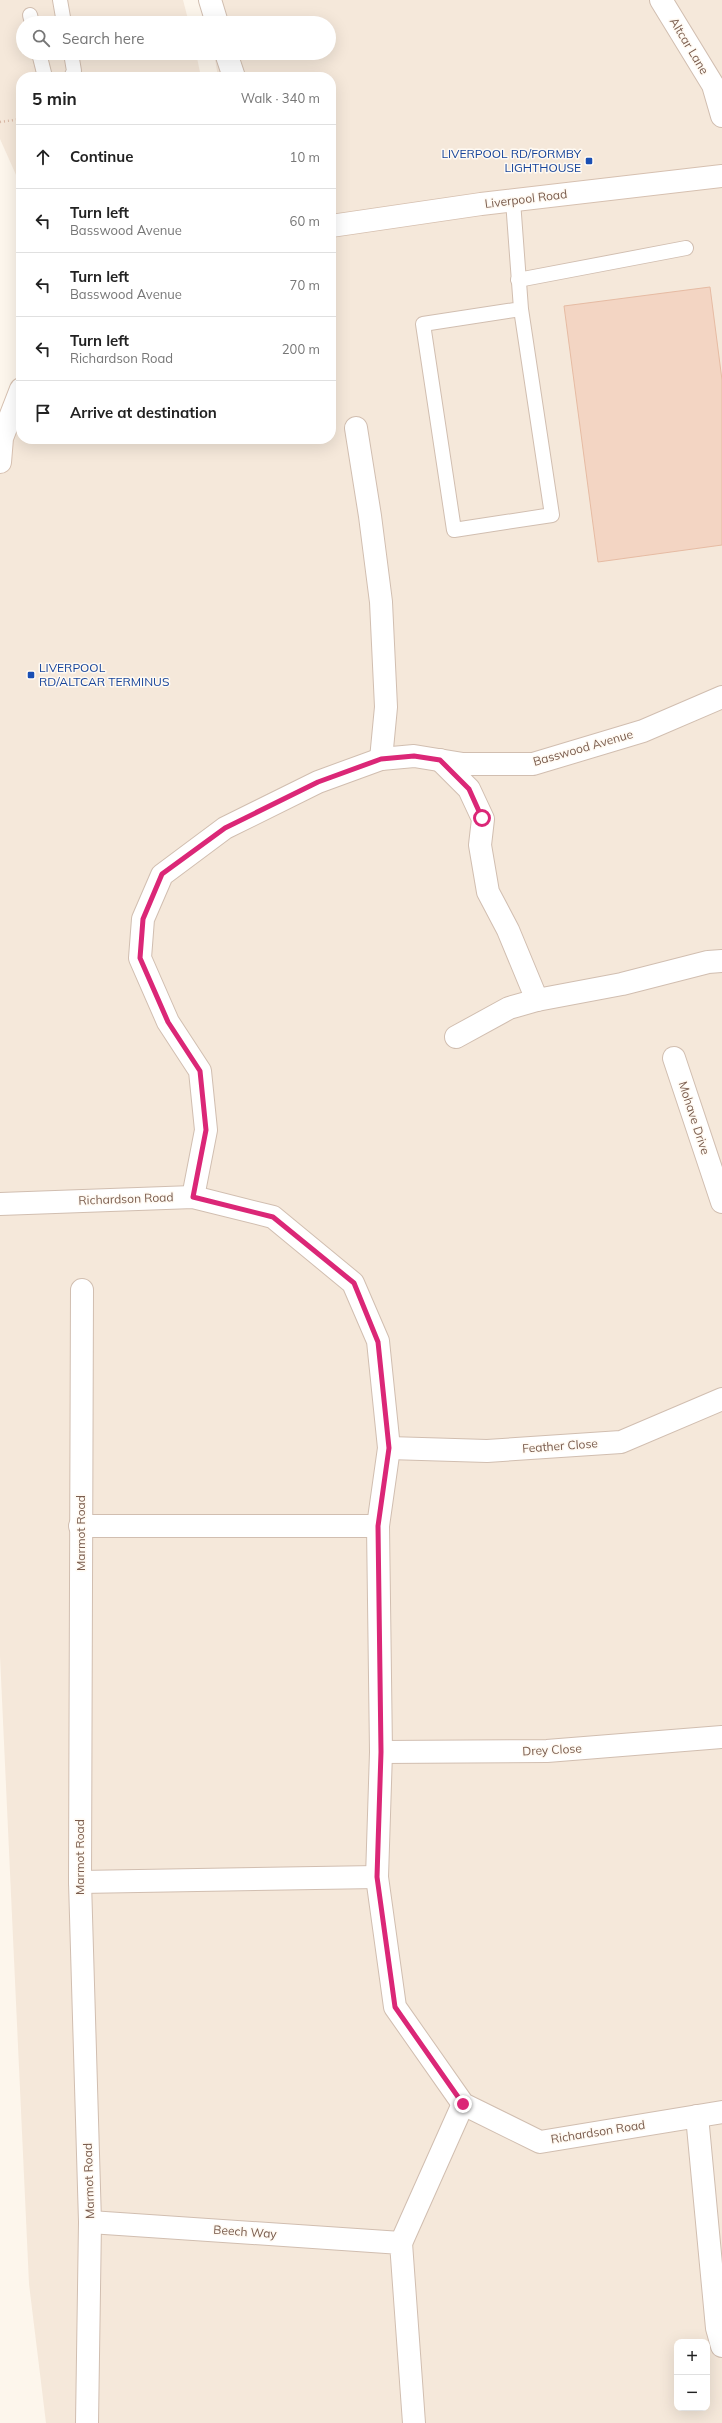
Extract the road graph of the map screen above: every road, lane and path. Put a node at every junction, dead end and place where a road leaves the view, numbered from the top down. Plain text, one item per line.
1 (60, 0) edge
2 (210, 0) edge
3 (661, 0) edge
4 (63, 16) edge
5 (215, 16) edge
6 (41, 60) edge
7 (72, 60) edge
8 (228, 60) edge
9 (44, 72) edge
10 (74, 72) edge
11 (232, 72) edge
12 (722, 116) edge
13 (16, 120) edge
14 (0, 122) edge
15 (722, 176) edge
16 (513, 201) junction
17 (336, 225) edge
18 (686, 248) dead end
19 (518, 280) junction
20 (521, 309) junction
21 (16, 402) edge
22 (356, 428) dead end
23 (0, 462) edge
24 (722, 697) edge
25 (381, 759) junction
26 (440, 760) junction
27 (722, 961) edge
28 (537, 1000) junction
29 (456, 1037) dead end
30 (674, 1058) dead end
31 (193, 1197) junction
32 (722, 1202) edge
33 (0, 1204) edge
34 (82, 1290) dead end
35 (722, 1399) edge
36 (389, 1448) junction
37 (80, 1526) junction
38 (378, 1526) junction
39 (722, 1737) edge
40 (381, 1752) junction
41 (377, 1877) junction
42 (80, 1882) junction
43 (463, 2104) junction
44 (722, 2112) edge
45 (697, 2116) junction
46 (90, 2222) junction
47 (401, 2243) junction
48 (722, 2346) edge
49 (88, 2423) edge
50 (414, 2423) edge

1 - 4 lane
2 - 5 street
3 - 12 street, Altcar Lane
6 - 9 lane
7 - 10 lane
8 - 11 street
13 - 14 path
15 - 16 street, Liverpool Road
16 - 17 street, Liverpool Road
16 - 19 lane
18 - 19 lane
19 - 20 lane
20 - 20 lane
21 - 23 street
22 - 25 street
24 - 26 street, Basswood Avenue
25 - 26 street, Basswood Avenue
25 - 31 street, Basswood Avenue
26 - 28 street
27 - 28 street
28 - 29 street
30 - 32 street, Mohave Drive
31 - 33 street, Richardson Road
31 - 36 street, Richardson Road
34 - 37 street, Marmot Road
35 - 36 street, Feather Close
36 - 38 street, Richardson Road
37 - 38 street
37 - 42 street, Marmot Road
38 - 40 street, Richardson Road
39 - 40 street, Drey Close
40 - 41 street, Richardson Road
41 - 42 street
41 - 43 street, Richardson Road
42 - 46 street, Marmot Road
43 - 45 street, Richardson Road
43 - 47 street
44 - 45 street, Richardson Road
45 - 48 street
46 - 47 street, Beech Way
46 - 49 street, Marmot Road
47 - 50 street

